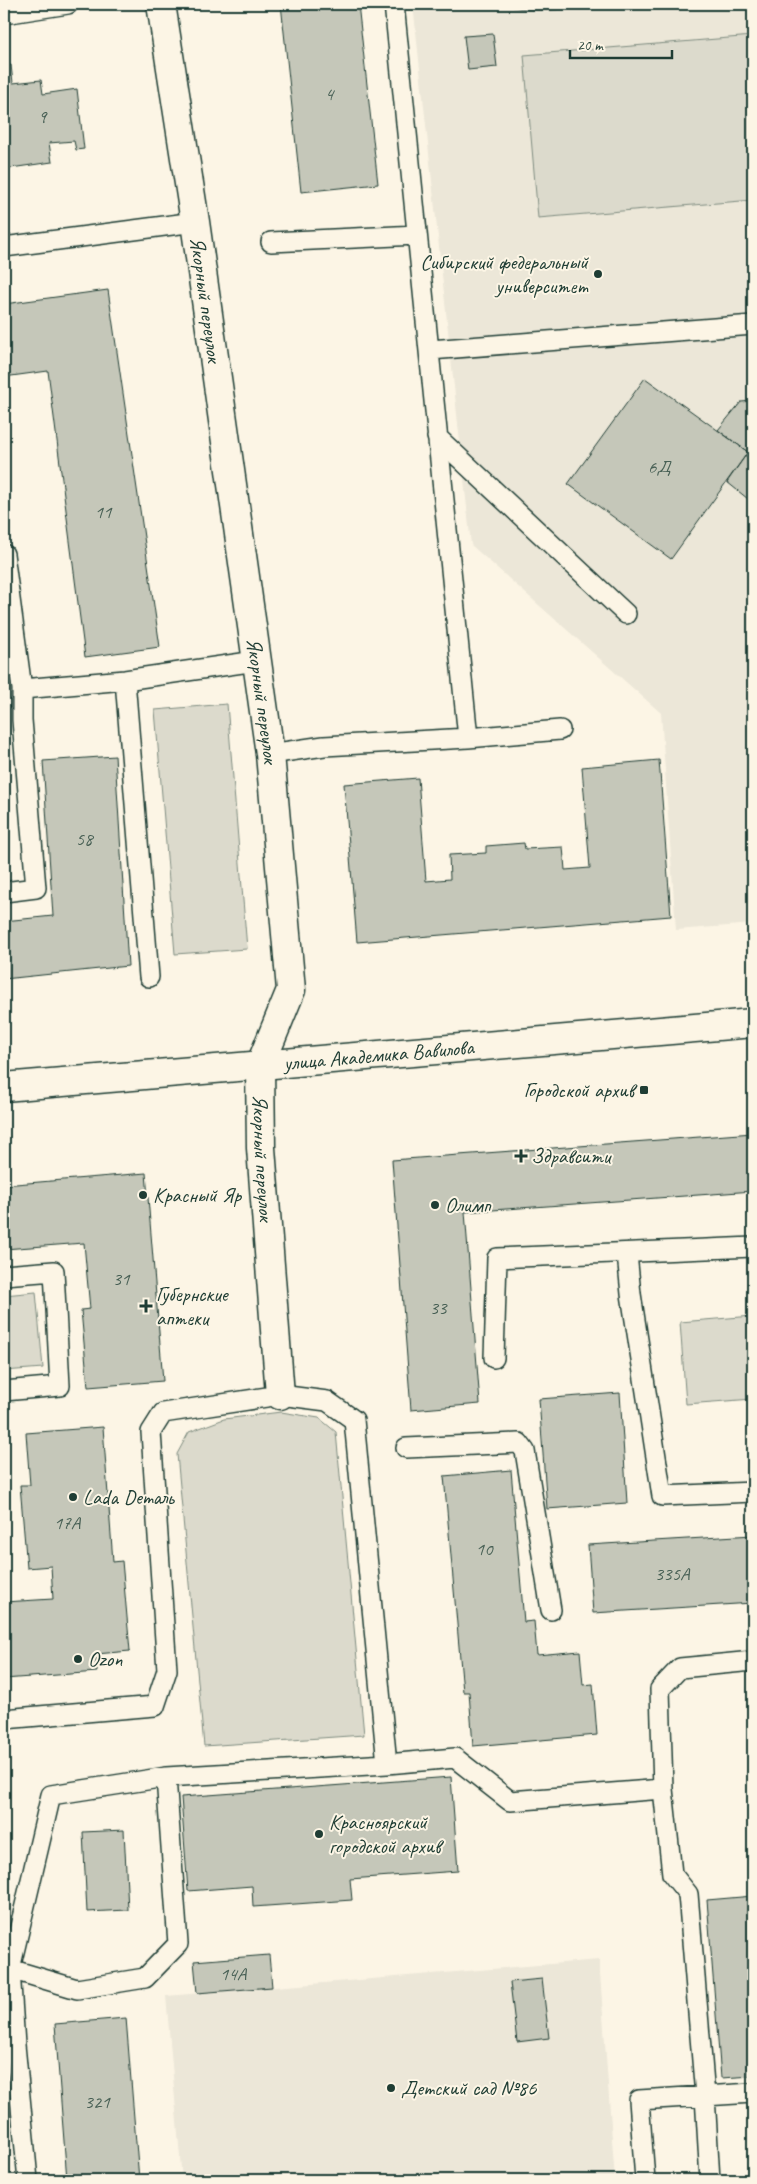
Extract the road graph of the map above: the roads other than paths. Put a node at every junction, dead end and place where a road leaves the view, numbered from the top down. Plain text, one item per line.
1 (68, 4) edge
2 (161, 4) edge
3 (394, 4) edge
4 (4, 14) edge
5 (195, 222) junction
6 (417, 235) junction
7 (270, 242) dead end
8 (4, 247) edge
9 (753, 325) edge
10 (430, 350) junction
11 (437, 438) junction
12 (4, 554) edge
13 (626, 614) dead end
14 (256, 661) junction
15 (125, 680) junction
16 (22, 689) junction
17 (560, 730) dead end
18 (468, 738) junction
19 (270, 754) junction
20 (4, 892) edge
21 (149, 977) dead end
22 (753, 1023) edge
23 (260, 1066) junction
24 (4, 1087) edge
25 (753, 1247) edge
26 (626, 1254) junction
27 (4, 1275) edge
28 (494, 1358) dead end
29 (4, 1391) edge
30 (280, 1396) junction
31 (406, 1448) dead end
32 (753, 1492) edge
33 (551, 1610) dead end
34 (753, 1661) edge
35 (4, 1719) edge
36 (387, 1764) junction
37 (166, 1777) junction
38 (663, 1788) junction
39 (10, 1969) junction
40 (9, 2045) edge
41 (753, 2093) edge
42 (705, 2096) junction
43 (28, 2180) edge
44 (645, 2180) edge
45 (710, 2180) edge

1 - 4 lane
2 - 5 street, Якорный переулок
3 - 6 lane
5 - 8 lane
5 - 14 street, Якорный переулок
6 - 7 lane
6 - 10 lane
9 - 10 lane
10 - 11 lane
11 - 13 lane
11 - 18 lane
12 - 16 lane
14 - 15 lane
14 - 19 street, Якорный переулок
15 - 16 lane
15 - 21 lane
16 - 20 lane
17 - 18 lane
18 - 19 lane
19 - 23 street, Якорный переулок
22 - 23 street, улица Академика Вавилова
23 - 24 street, улица Академика Вавилова
23 - 30 street, Якорный переулок
25 - 26 lane
26 - 28 lane
26 - 32 lane
27 - 29 lane
30 - 35 lane
30 - 36 lane
31 - 33 lane
34 - 38 lane
36 - 37 lane
36 - 38 lane
37 - 39 lane
37 - 39 lane
38 - 42 lane
39 - 40 lane
40 - 43 lane
41 - 42 lane
42 - 44 lane
42 - 45 lane

